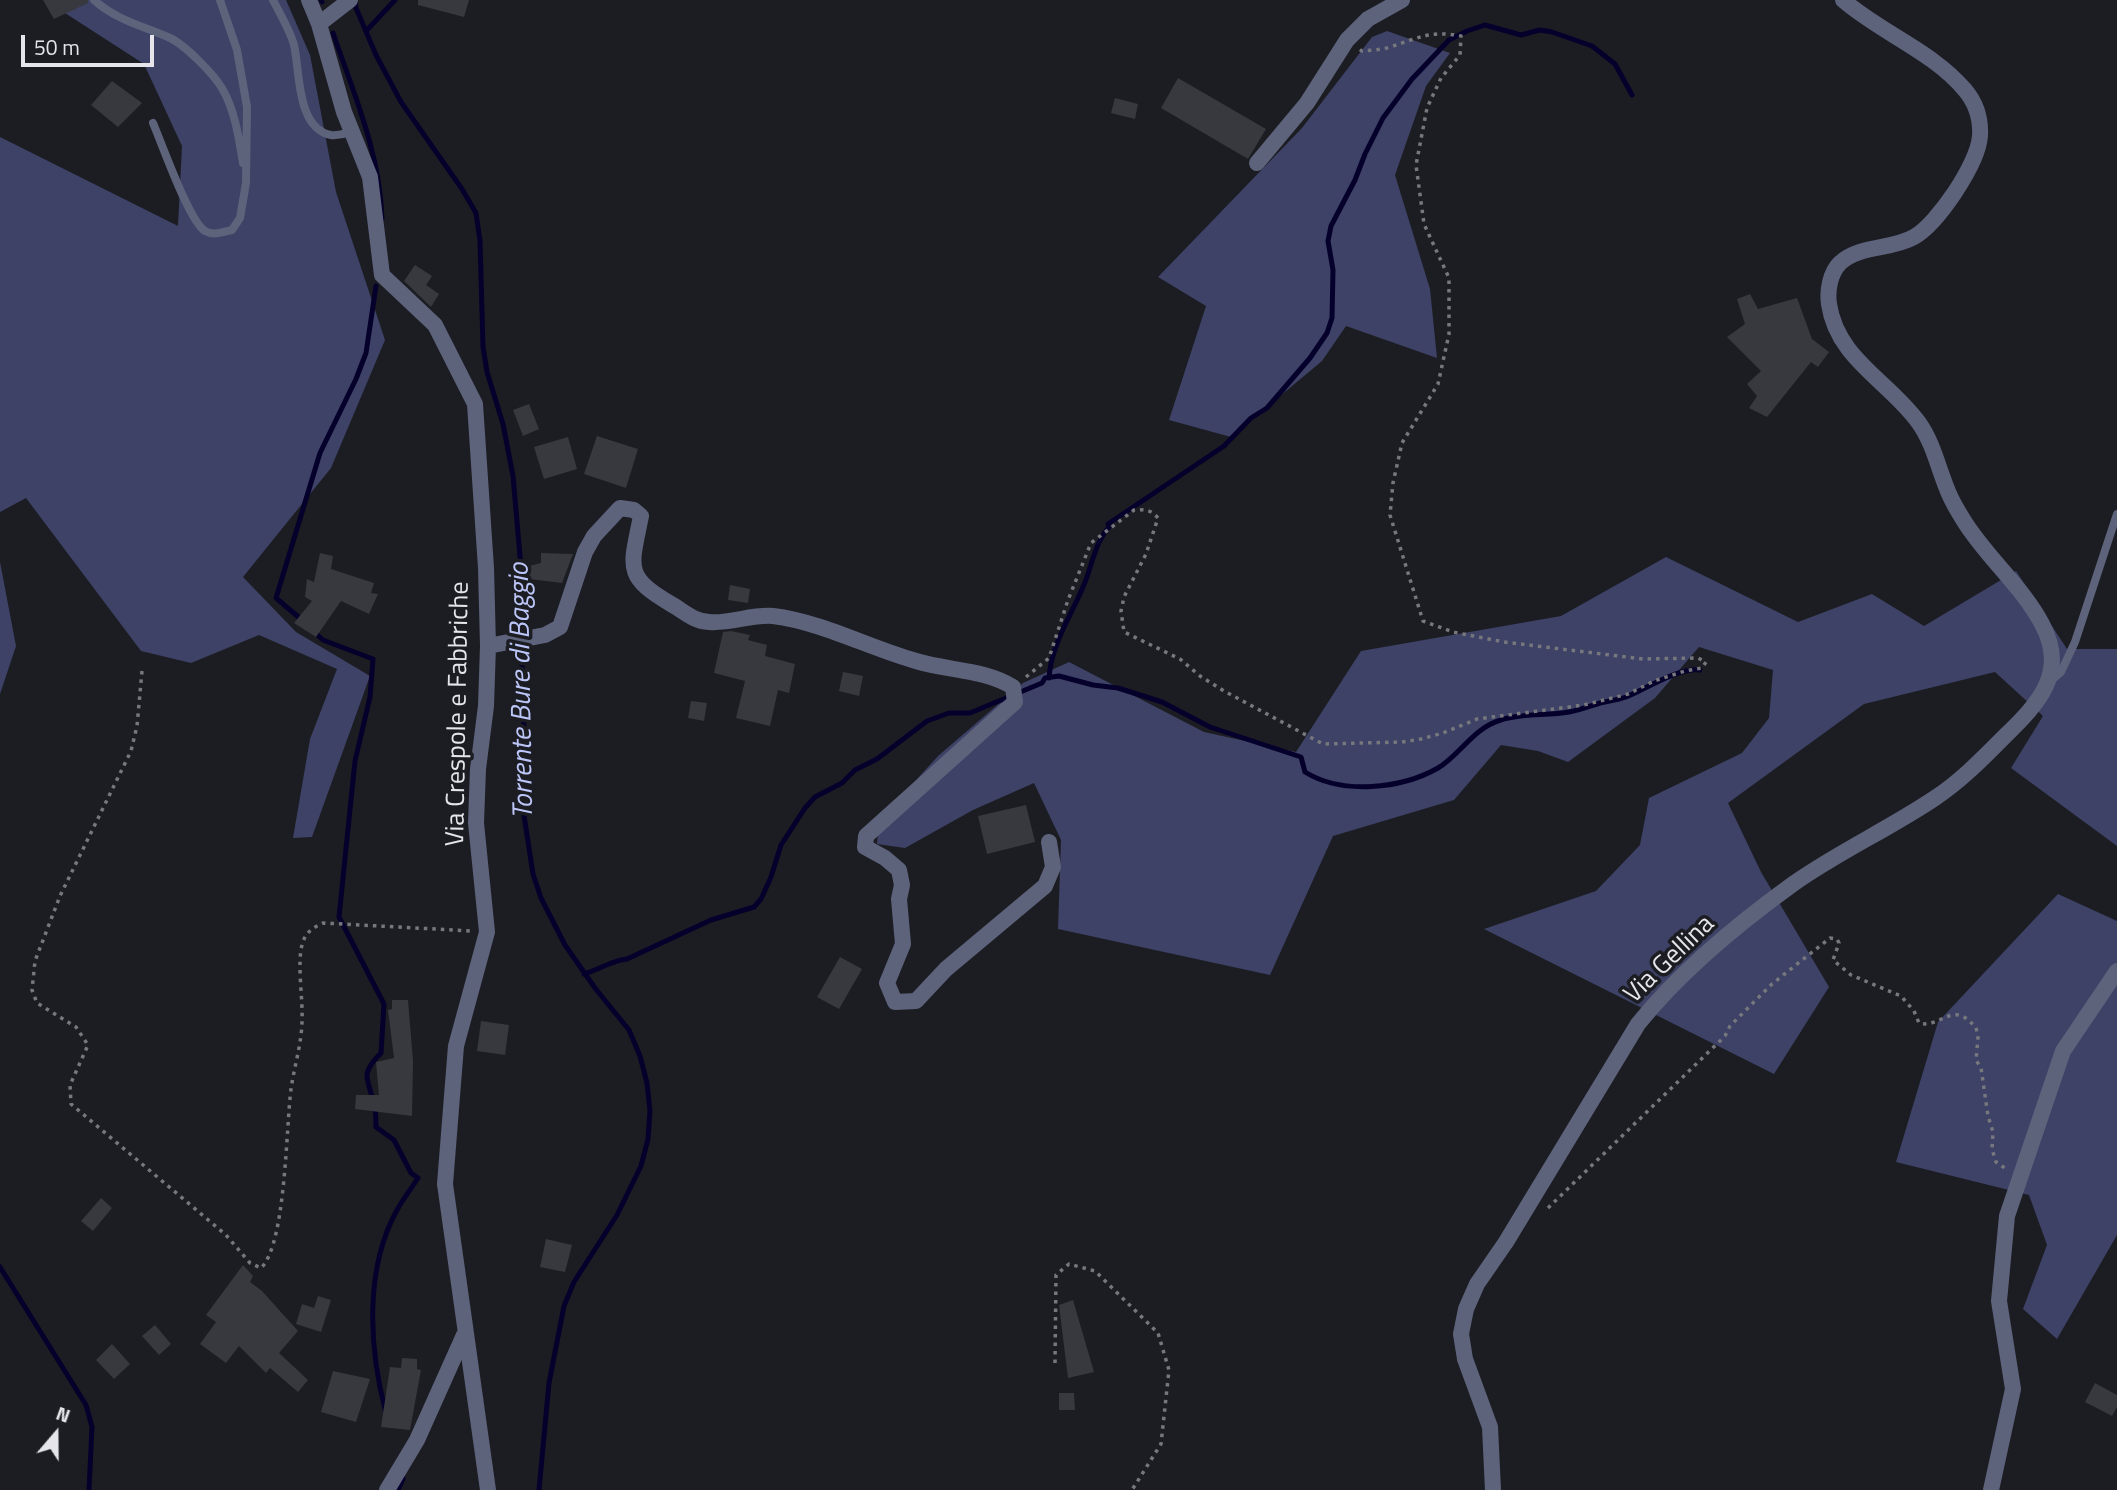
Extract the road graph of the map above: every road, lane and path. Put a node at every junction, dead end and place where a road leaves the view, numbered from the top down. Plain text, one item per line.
1 (93, 0) edge
2 (220, 0) edge
3 (273, 0) edge
4 (309, 0) edge
5 (349, 0) edge
6 (1402, 0) edge
7 (1843, 0) edge
8 (319, 24) junction
9 (1347, 40) junction
10 (153, 123) dead end
11 (353, 132) junction
12 (1258, 163) dead end
13 (246, 183) junction
14 (2117, 514) edge
15 (494, 645) junction
16 (142, 671) dead end
17 (2048, 684) junction
18 (1013, 687) junction
19 (1049, 842) dead end
20 (487, 932) junction
21 (2117, 971) edge
22 (2028, 1156) junction
23 (1542, 1214) dead end
24 (464, 1335) junction
25 (1055, 1363) dead end
26 (387, 1490) edge
27 (488, 1490) edge
28 (1132, 1490) edge
29 (1493, 1490) edge
30 (1991, 1490) edge

1 - 13 lane
2 - 13 lane
3 - 11 lane
4 - 8 street, Via Crespole e Fabbriche
5 - 8 street
6 - 9 street
7 - 17 street, Via Gellina
8 - 11 street, Via Crespole e Fabbriche
9 - 12 street
9 - 18 path
10 - 13 lane
11 - 15 street, Via Crespole e Fabbriche
14 - 17 lane
15 - 18 street
15 - 20 street, Via Crespole e Fabbriche
16 - 20 path
17 - 29 street, Via Gellina
18 - 19 street
20 - 24 street, Via Crespole e Fabbriche
21 - 22 street
22 - 23 path
22 - 30 street
24 - 26 street
24 - 27 street, Via Crespole e Fabbriche
25 - 28 path

